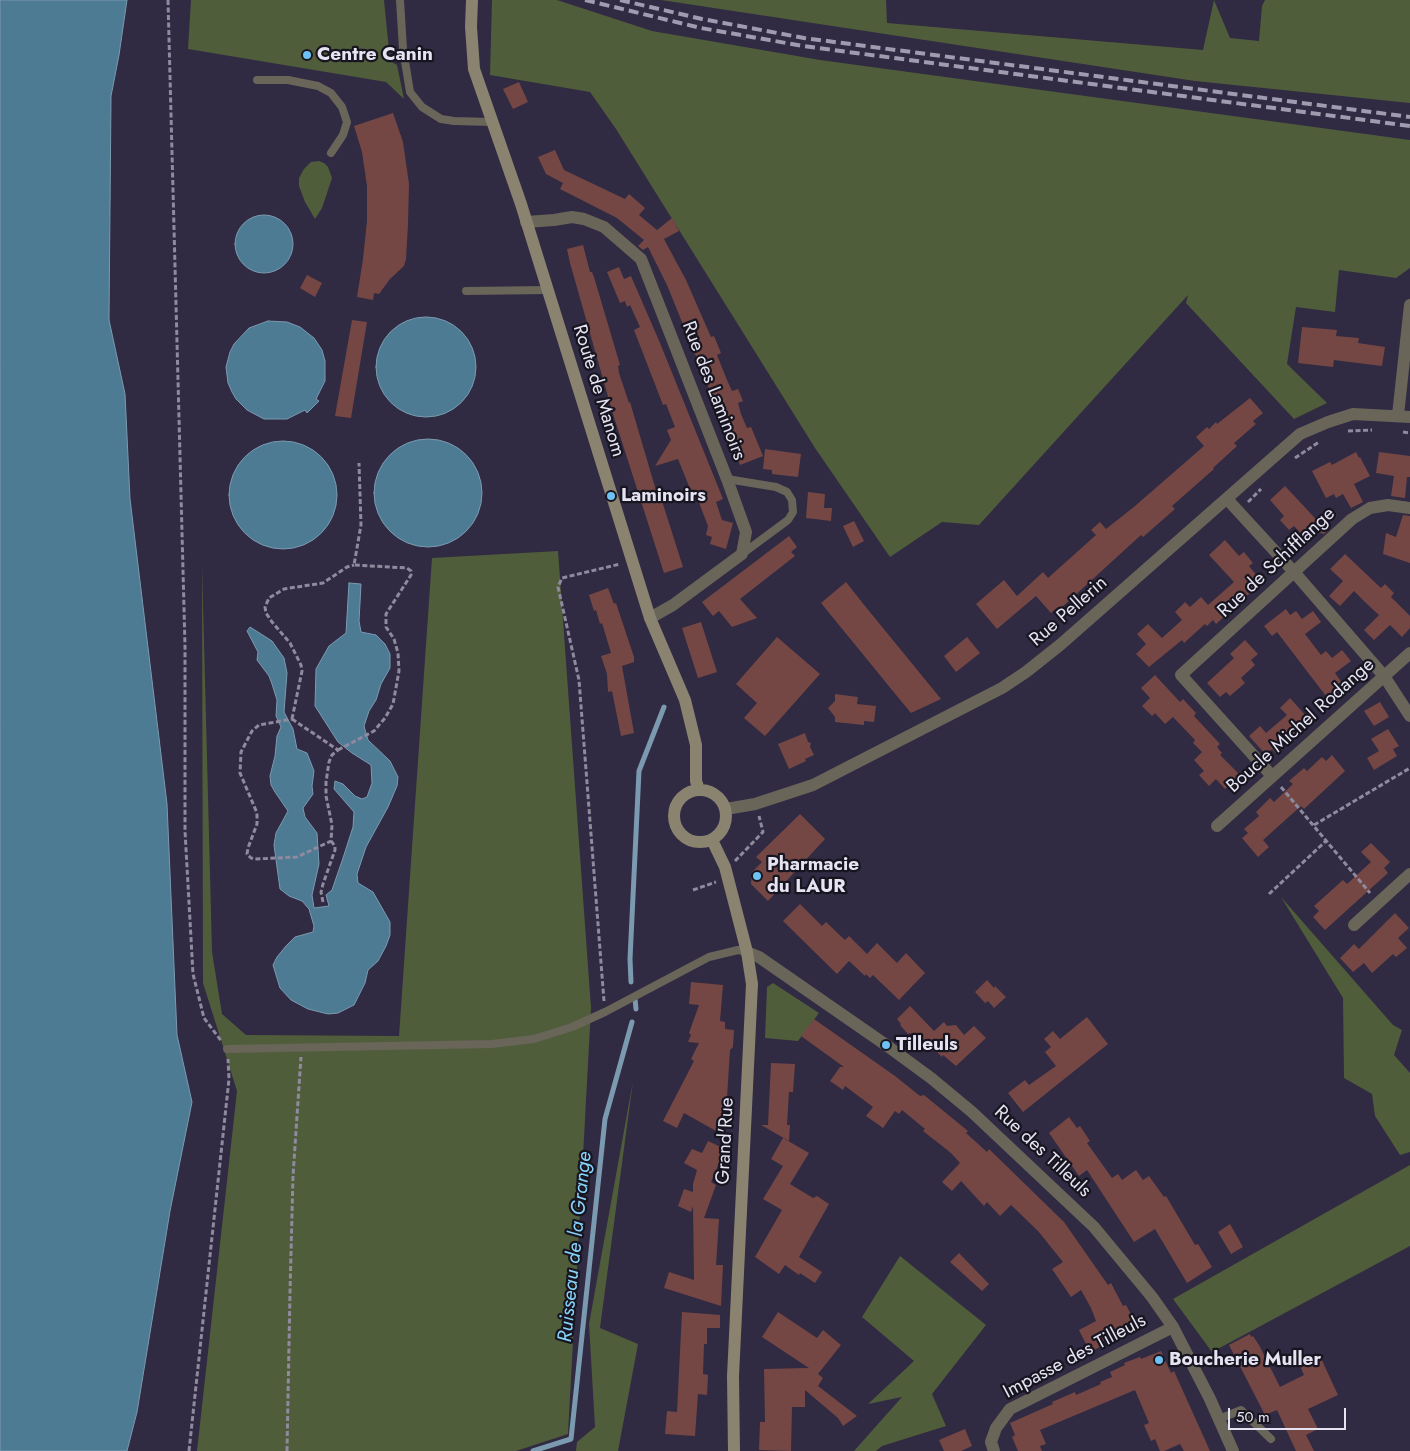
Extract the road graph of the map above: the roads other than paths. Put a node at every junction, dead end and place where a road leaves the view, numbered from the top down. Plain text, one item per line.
1 (400, 0) edge
2 (472, 0) edge
3 (257, 80) dead end
4 (492, 122) junction
5 (331, 153) dead end
6 (526, 222) junction
7 (548, 290) junction
8 (466, 291) dead end
9 (1410, 305) edge
10 (1404, 416) edge
11 (727, 480) junction
12 (1227, 499) junction
13 (1410, 508) edge
14 (742, 554) junction
15 (1294, 572) junction
16 (650, 618) junction
17 (1410, 653) edge
18 (1384, 676) junction
19 (1410, 716) edge
20 (1272, 776) junction
21 (700, 790) junction
22 (726, 809) junction
23 (1218, 826) dead end
24 (712, 840) junction
25 (1410, 874) edge
26 (1354, 925) dead end
27 (747, 952) junction
28 (227, 1049) road end
29 (1173, 1327) junction
30 (1219, 1419) junction
31 (1271, 1439) dead end
32 (734, 1451) edge
33 (994, 1451) edge
34 (1233, 1451) edge

1 - 4 lane
2 - 4 street, Route de Manom
3 - 5 lane
4 - 6 street, Route de Manom
6 - 7 street, Route de Manom
6 - 11 street, Rue des Laminoirs
7 - 8 lane
7 - 16 street, Route de Manom
9 - 10 street
10 - 12 street, Rue Pellerin
11 - 14 street, Rue des Laminoirs
11 - 14 lane
12 - 15 street
12 - 22 street, Rue Pellerin
13 - 15 street, Rue de Schifflange
14 - 16 street
15 - 18 street
15 - 20 street, Rue de Schifflange
16 - 21 street, Route de Manom
17 - 18 street, Boucle Michel Rodange
18 - 19 street
18 - 20 street, Boucle Michel Rodange
20 - 23 street, Boucle Michel Rodange
21 - 22 street
21 - 24 street
22 - 24 street
24 - 27 street, Grand'Rue
25 - 26 street
27 - 28 lane
27 - 29 street, Rue des Tilleuls
27 - 32 street, Grand'Rue
29 - 30 street, Rue des Tilleuls
29 - 33 street, Impasse des Tilleuls
30 - 31 lane
30 - 34 street, Rue des Tilleuls

